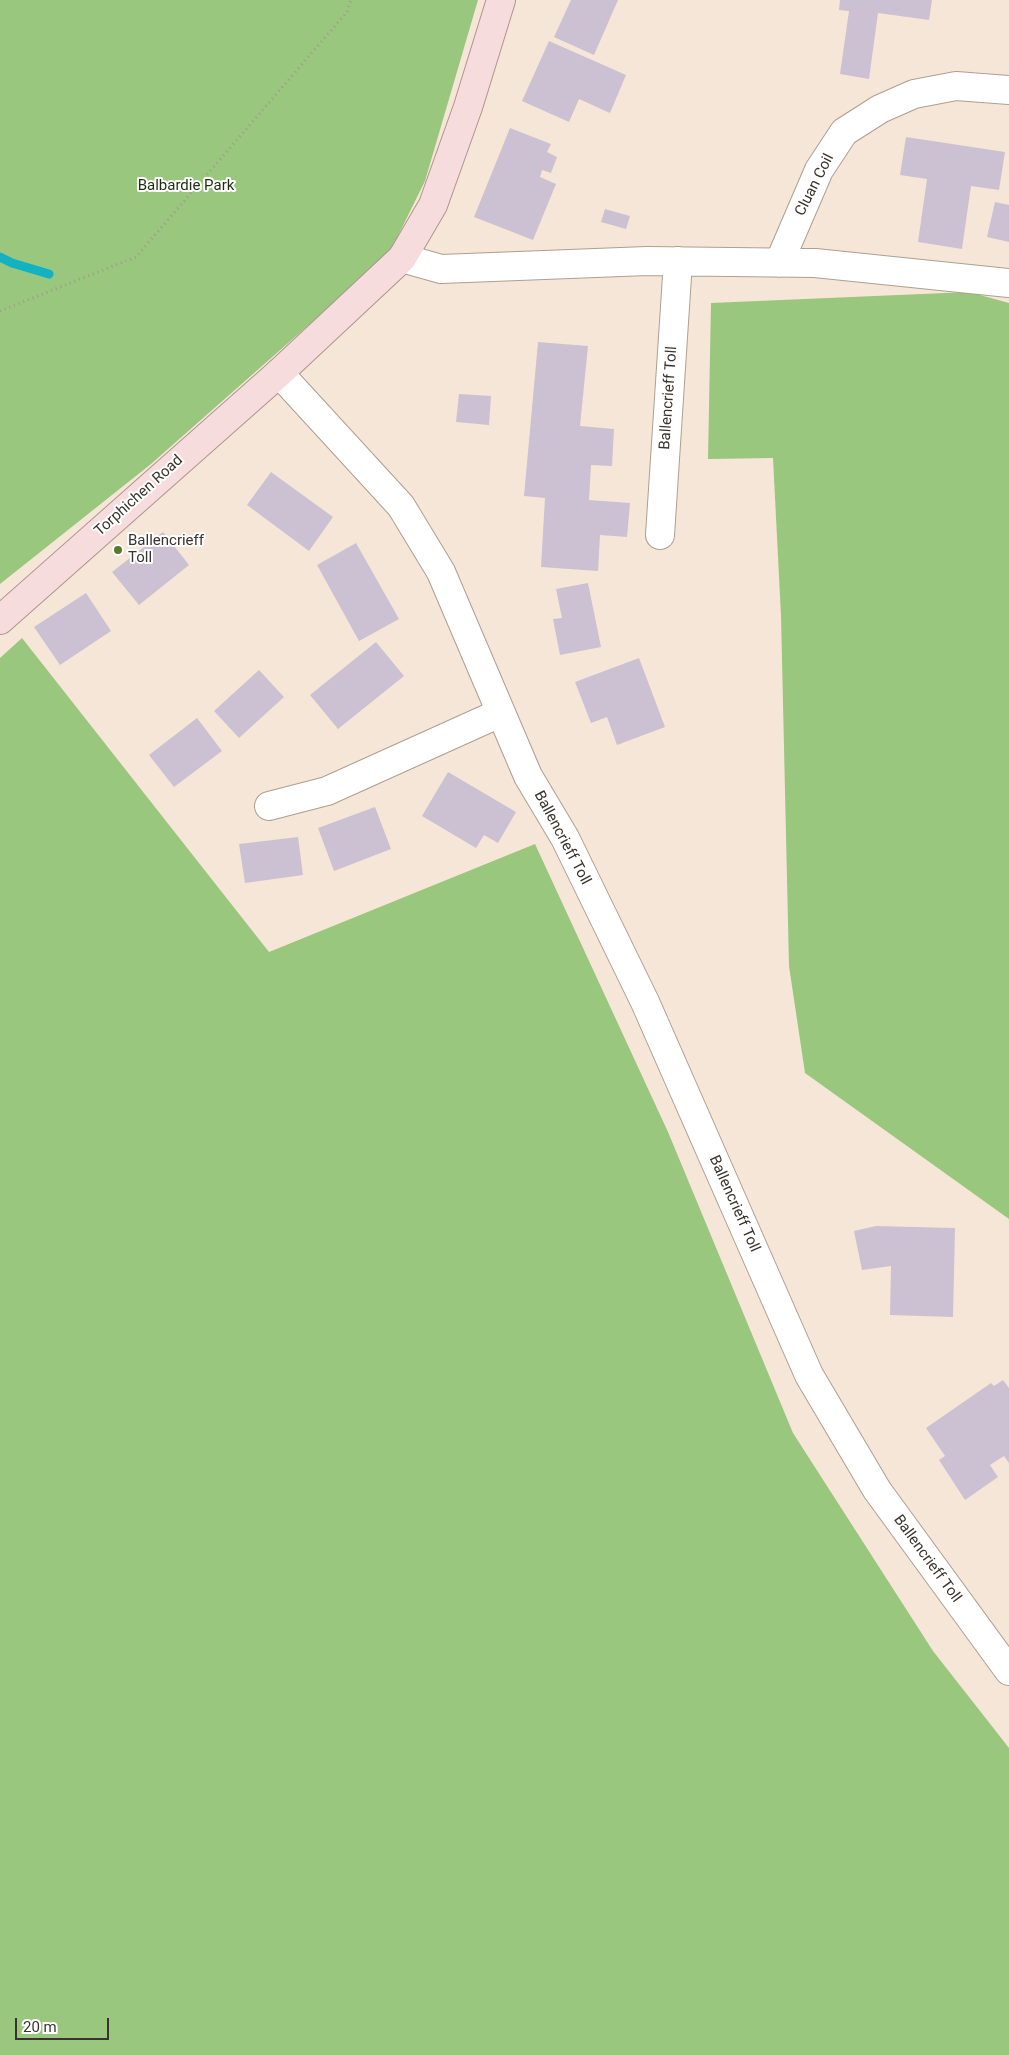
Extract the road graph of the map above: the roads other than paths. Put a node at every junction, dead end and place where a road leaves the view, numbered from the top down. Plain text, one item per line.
1 (502, 0) edge
2 (1009, 90) edge
3 (402, 258) junction
4 (678, 261) junction
5 (779, 263) junction
6 (1009, 282) edge
7 (279, 373) junction
8 (660, 535) dead end
9 (0, 620) edge
10 (500, 713) junction
11 (268, 806) dead end
12 (1009, 1671) edge

1 - 3 main road, Torphichen Road
2 - 5 street, Cluan Coil
3 - 4 street
3 - 7 main road, Torphichen Road
4 - 5 street
4 - 8 street, Ballencrieff Toll
5 - 6 street
7 - 9 main road, Torphichen Road
7 - 10 street, Ballencrieff Toll
10 - 11 street
10 - 12 street, Ballencrieff Toll

